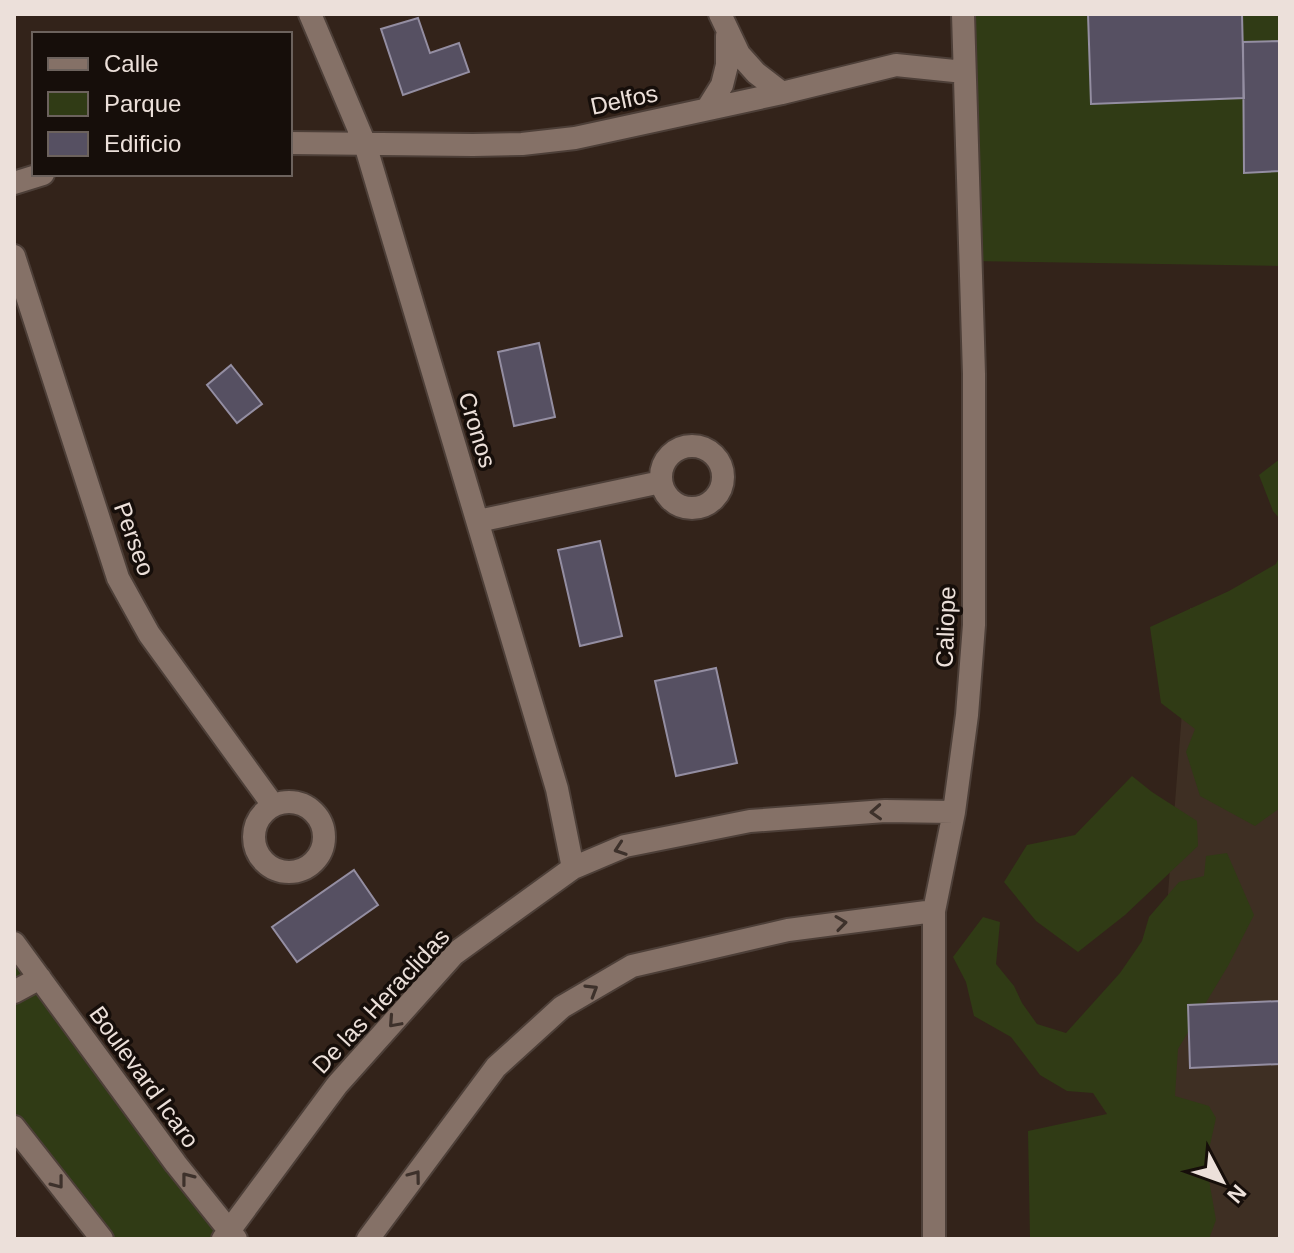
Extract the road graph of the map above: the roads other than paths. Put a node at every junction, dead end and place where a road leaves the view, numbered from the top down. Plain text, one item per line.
1 (310, 14) edge
2 (963, 14) edge
3 (724, 23) edge
4 (964, 72) junction
5 (782, 93) junction
6 (707, 109) junction
7 (292, 143) edge
8 (365, 144) junction
9 (37, 176) edge
10 (14, 183) edge
11 (14, 256) edge
12 (661, 482) dead end
13 (478, 521) junction
14 (273, 805) dead end
15 (954, 812) junction
16 (573, 868) junction
17 (934, 911) junction
18 (14, 943) edge
19 (40, 978) junction
20 (14, 992) edge
21 (14, 1127) edge
22 (229, 1236) edge
23 (102, 1239) edge
24 (368, 1239) edge
25 (934, 1239) edge

1 - 8 street, Cronos
2 - 4 street, Caliope
3 - 5 street
3 - 6 street
4 - 5 street, Delfos
4 - 15 street, Caliope
5 - 6 street, Delfos
6 - 8 street, Delfos
7 - 8 street, Delfos
8 - 13 street, Cronos
9 - 10 street
11 - 14 street, Perseo
12 - 13 street
13 - 16 street, Cronos
15 -> 16 street, De las Heraclidas
15 - 17 street, Caliope
16 -> 22 street, De las Heraclidas
24 -> 17 street
17 - 25 street, Caliope
18 - 19 street, Boulevard Icaro
19 - 20 street
22 -> 19 street, Boulevard Icaro
21 -> 23 street

